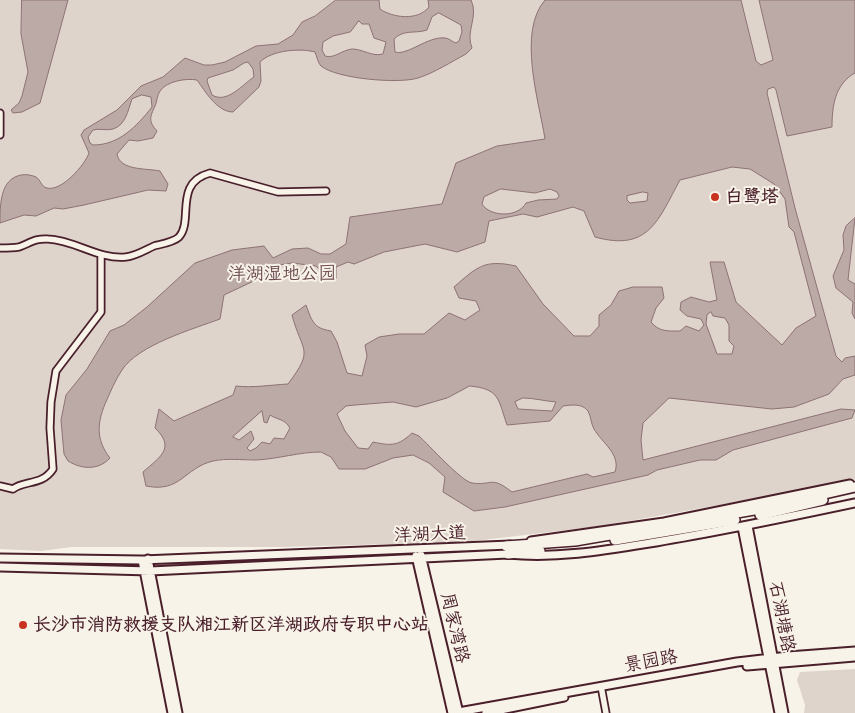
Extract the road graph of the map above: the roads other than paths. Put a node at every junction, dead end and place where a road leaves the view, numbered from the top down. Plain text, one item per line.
1 (0, 113) edge
2 (0, 135) edge
3 (326, 191) dead end
4 (0, 248) edge
5 (102, 255) junction
6 (855, 483) edge
7 (0, 486) edge
8 (855, 487) edge
9 (855, 493) edge
10 (855, 502) edge
11 (745, 527) junction
12 (576, 544) junction
13 (507, 550) junction
14 (418, 554) junction
15 (0, 558) edge
16 (145, 560) junction
17 (0, 567) edge
18 (147, 571) junction
19 (855, 651) edge
20 (855, 657) edge
21 (771, 660) junction
22 (599, 688) junction
23 (172, 713) edge
24 (178, 713) edge
25 (456, 713) edge
26 (486, 713) edge
27 (604, 713) edge
28 (779, 713) edge
29 (784, 713) edge

1 - 2 street
3 - 5 street
4 - 5 street
5 - 7 street
6 - 13 main road, 洋湖大道
8 - 12 highway
9 - 12 highway
10 - 11 main road, 洋湖大道
11 - 13 main road, 洋湖大道
11 - 21 main road, 石湖塘路
12 - 13 highway
13 - 14 main road, 洋湖大道
14 - 16 main road, 洋湖大道
14 - 18 main road, 洋湖大道
14 - 25 main road, 周家湾路
15 - 16 main road, 洋湖大道
16 - 18 main road
17 - 18 main road, 洋湖大道
18 - 23 main road
18 - 24 main road
19 - 21 main road, 景园路
20 - 21 main road, 景园路
21 - 22 main road, 景园路
21 - 28 main road, 石湖塘路
21 - 29 main road, 石湖塘路
22 - 25 main road, 景园路
22 - 26 main road, 景园路
22 - 27 street

